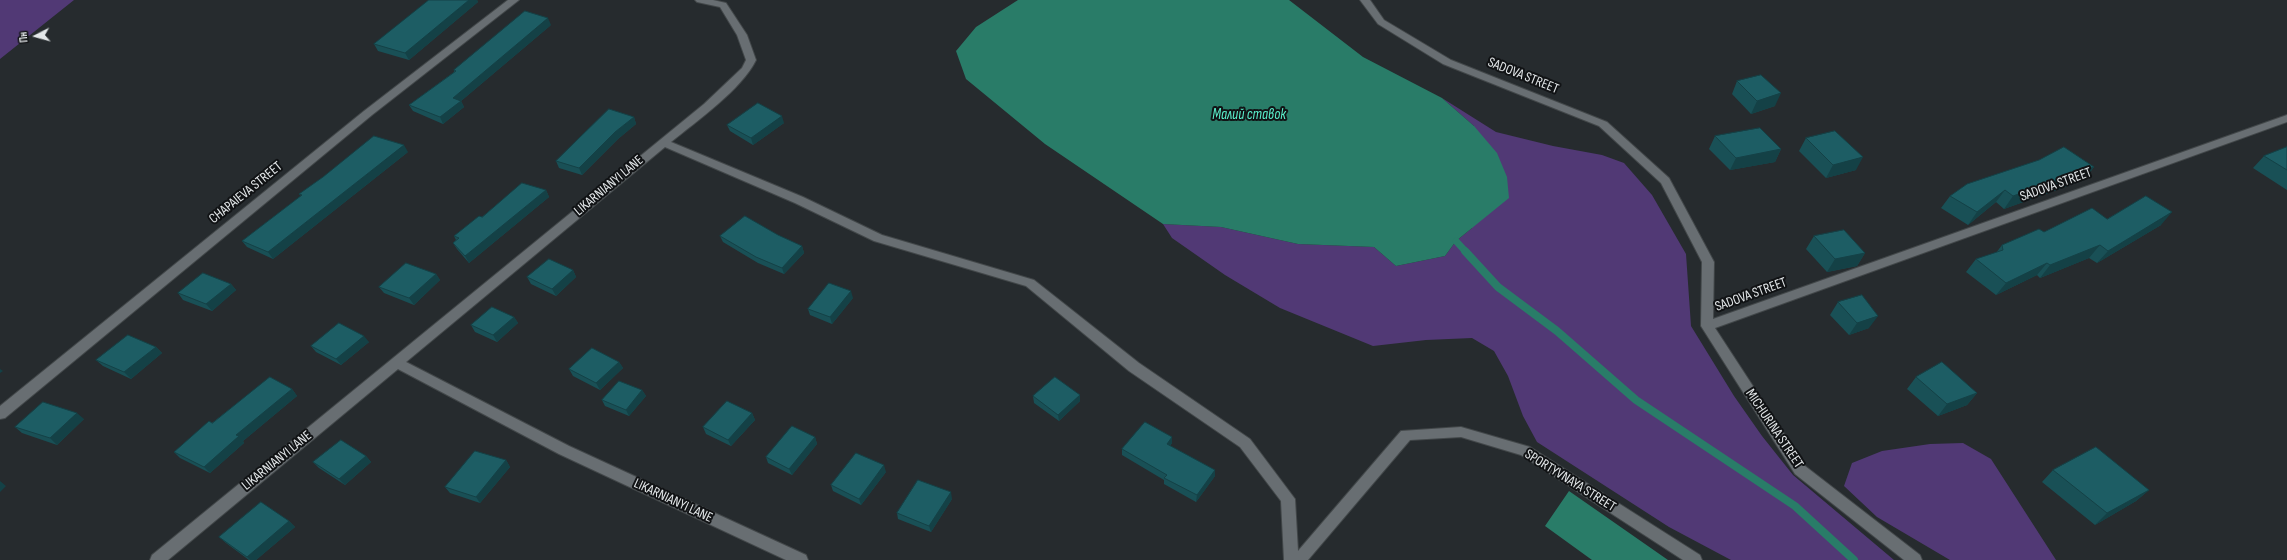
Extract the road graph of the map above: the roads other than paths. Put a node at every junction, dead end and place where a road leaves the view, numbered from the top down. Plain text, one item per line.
1 (514, 0) edge
2 (700, 0) edge
3 (1365, 0) edge
4 (2287, 118) edge
5 (662, 142) junction
6 (1707, 326) junction
7 (398, 363) junction
8 (0, 414) edge
9 (157, 560) edge
10 (801, 560) edge
11 (1291, 560) edge
12 (1299, 560) edge
13 (1695, 560) edge
14 (1915, 560) edge

1 - 8 street, CHAPAIEVA STREET
2 - 5 street, LIKARNIANYI LANE
3 - 6 street, SADOVA STREET
4 - 6 street, SADOVA STREET
5 - 7 street, LIKARNIANYI LANE
5 - 11 street
6 - 14 street, MICHURINA STREET
7 - 9 street, LIKARNIANYI LANE
7 - 10 street, LIKARNIANYI LANE
12 - 13 street, SPORTYVNAYA STREET

